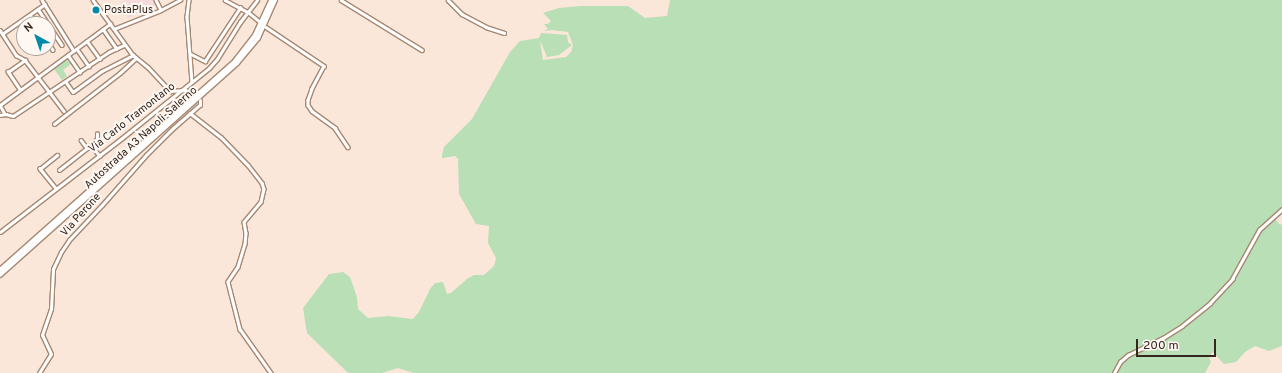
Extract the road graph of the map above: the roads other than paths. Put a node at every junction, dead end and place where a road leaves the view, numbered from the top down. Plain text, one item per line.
1 (42, 0) edge
2 (93, 0) edge
3 (156, 0) edge
4 (180, 0) edge
5 (188, 0) edge
6 (225, 0) edge
7 (257, 0) edge
8 (271, 0) edge
9 (275, 0) edge
10 (340, 0) edge
11 (448, 0) edge
12 (45, 4) junction
13 (240, 8) junction
14 (38, 9) junction
15 (159, 10) junction
16 (248, 12) junction
17 (30, 15) joint
18 (259, 21) dead end
19 (110, 24) junction
20 (266, 27) dead end
21 (103, 29) junction
22 (114, 29) junction
23 (0, 30) edge
24 (504, 32) dead end
25 (2, 34) junction
26 (87, 41) junction
27 (62, 45) dead end
28 (124, 45) junction
29 (117, 48) junction
30 (76, 50) junction
31 (422, 50) dead end
32 (190, 54) junction
33 (68, 55) junction
34 (134, 57) junction
35 (100, 59) junction
36 (25, 60) junction
37 (90, 66) junction
38 (80, 72) junction
39 (38, 77) junction
40 (66, 82) junction
41 (192, 82) junction
42 (186, 86) junction
43 (20, 90) junction
44 (170, 91) junction
45 (181, 91) junction
46 (49, 92) junction
47 (174, 96) junction
48 (169, 100) junction
49 (200, 100) dead end
50 (0, 105) edge
51 (64, 111) dead end
52 (190, 113) junction
53 (5, 114) junction
54 (0, 115) edge
55 (54, 124) dead end
56 (97, 134) dead end
57 (81, 140) dead end
58 (91, 145) junction
59 (348, 147) dead end
60 (87, 148) junction
61 (57, 155) dead end
62 (100, 156) junction
63 (59, 170) dead end
64 (57, 189) junction
65 (1282, 209) edge
66 (0, 232) edge
67 (0, 270) edge
68 (0, 275) edge
69 (39, 373) edge
70 (271, 373) edge
71 (1114, 373) edge

1 - 12 street
2 - 19 street
3 - 15 street
4 - 15 street
5 - 32 street
6 - 13 street
7 - 16 street, Via Carlo Tramontano
8 - 67 highway, Autostrada A3 Napoli-Salerno
9 - 68 highway, Autostrada A3 Napoli-Salerno
10 - 31 street
11 - 24 street
12 - 14 street
12 - 30 street
13 - 16 street
13 - 32 street
14 - 17 street
14 - 27 street
15 - 22 street
16 - 18 street
16 - 41 street, Via Carlo Tramontano
17 - 25 street
19 - 21 street
19 - 22 street
20 - 59 street
21 - 26 street
21 - 29 street
22 - 28 street
23 - 25 street
25 - 36 street
26 - 30 street
26 - 35 street
28 - 29 street
28 - 34 street
29 - 35 street
30 - 33 street
30 - 37 street
32 - 41 street
33 - 38 street
33 - 39 street
34 - 40 street
34 - 44 street
34 - 55 street
35 - 37 street
36 - 39 street
36 - 43 street
37 - 38 street
38 - 40 street
39 - 43 street
39 - 46 street
40 - 46 street
41 - 42 street, Via Carlo Tramontano
42 - 45 street, Via Carlo Tramontano
42 - 45 street
43 - 50 street
44 - 45 street
44 - 47 street
44 - 48 street
45 - 47 street, Via Carlo Tramontano
46 - 51 street
46 - 53 street
47 - 48 street, Via Carlo Tramontano
48 - 62 street, Via Carlo Tramontano
49 - 52 street, Via Perone
50 - 53 street
52 - 69 street, Via Perone
52 - 70 street
53 - 54 street
56 - 58 street
57 - 60 street
58 - 60 street
58 - 62 street
60 - 63 street
61 - 64 street
62 - 64 street, Via Carlo Tramontano
64 - 66 street, Via Carlo Tramontano
65 - 71 street

